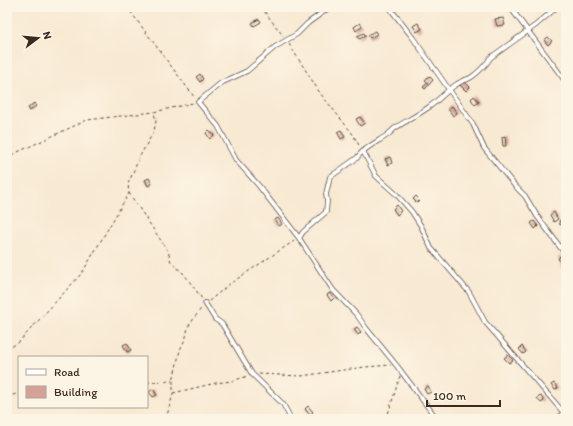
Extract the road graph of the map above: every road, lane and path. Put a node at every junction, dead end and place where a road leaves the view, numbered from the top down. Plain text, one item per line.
1 (127, 7) edge
2 (261, 7) edge
3 (330, 7) edge
4 (388, 7) edge
5 (510, 7) edge
6 (557, 7) edge
7 (527, 31) junction
8 (286, 40) junction
9 (566, 82) edge
10 (449, 91) junction
11 (198, 102) junction
12 (154, 112) junction
13 (363, 151) junction
14 (7, 157) edge
15 (129, 194) junction
16 (299, 238) junction
17 (566, 255) edge
18 (206, 303) junction
19 (7, 349) edge
20 (397, 366) junction
21 (402, 372) junction
22 (252, 374) junction
23 (173, 381) junction
24 (148, 382) edge
25 (18, 393) edge
26 (173, 394) junction
27 (7, 397) edge
28 (565, 414) edge
29 (166, 419) edge
30 (291, 419) edge
31 (388, 419) edge
32 (437, 419) edge
33 (556, 419) edge

1 - 11 path
2 - 8 path
3 - 8 street
4 - 10 street
5 - 7 street
6 - 7 street
7 - 9 street
7 - 10 street
8 - 11 street
8 - 13 path
10 - 13 street
10 - 17 street
11 - 12 path
11 - 16 street
12 - 14 path
12 - 15 path
13 - 16 street
13 - 28 street
15 - 18 path
15 - 19 path
16 - 18 path
16 - 20 street
18 - 22 street
18 - 23 path
20 - 21 street
20 - 22 path
21 - 31 path
21 - 32 street
22 - 26 path
22 - 30 street
23 - 24 path
23 - 26 path
25 - 27 path
26 - 29 path
28 - 33 street

